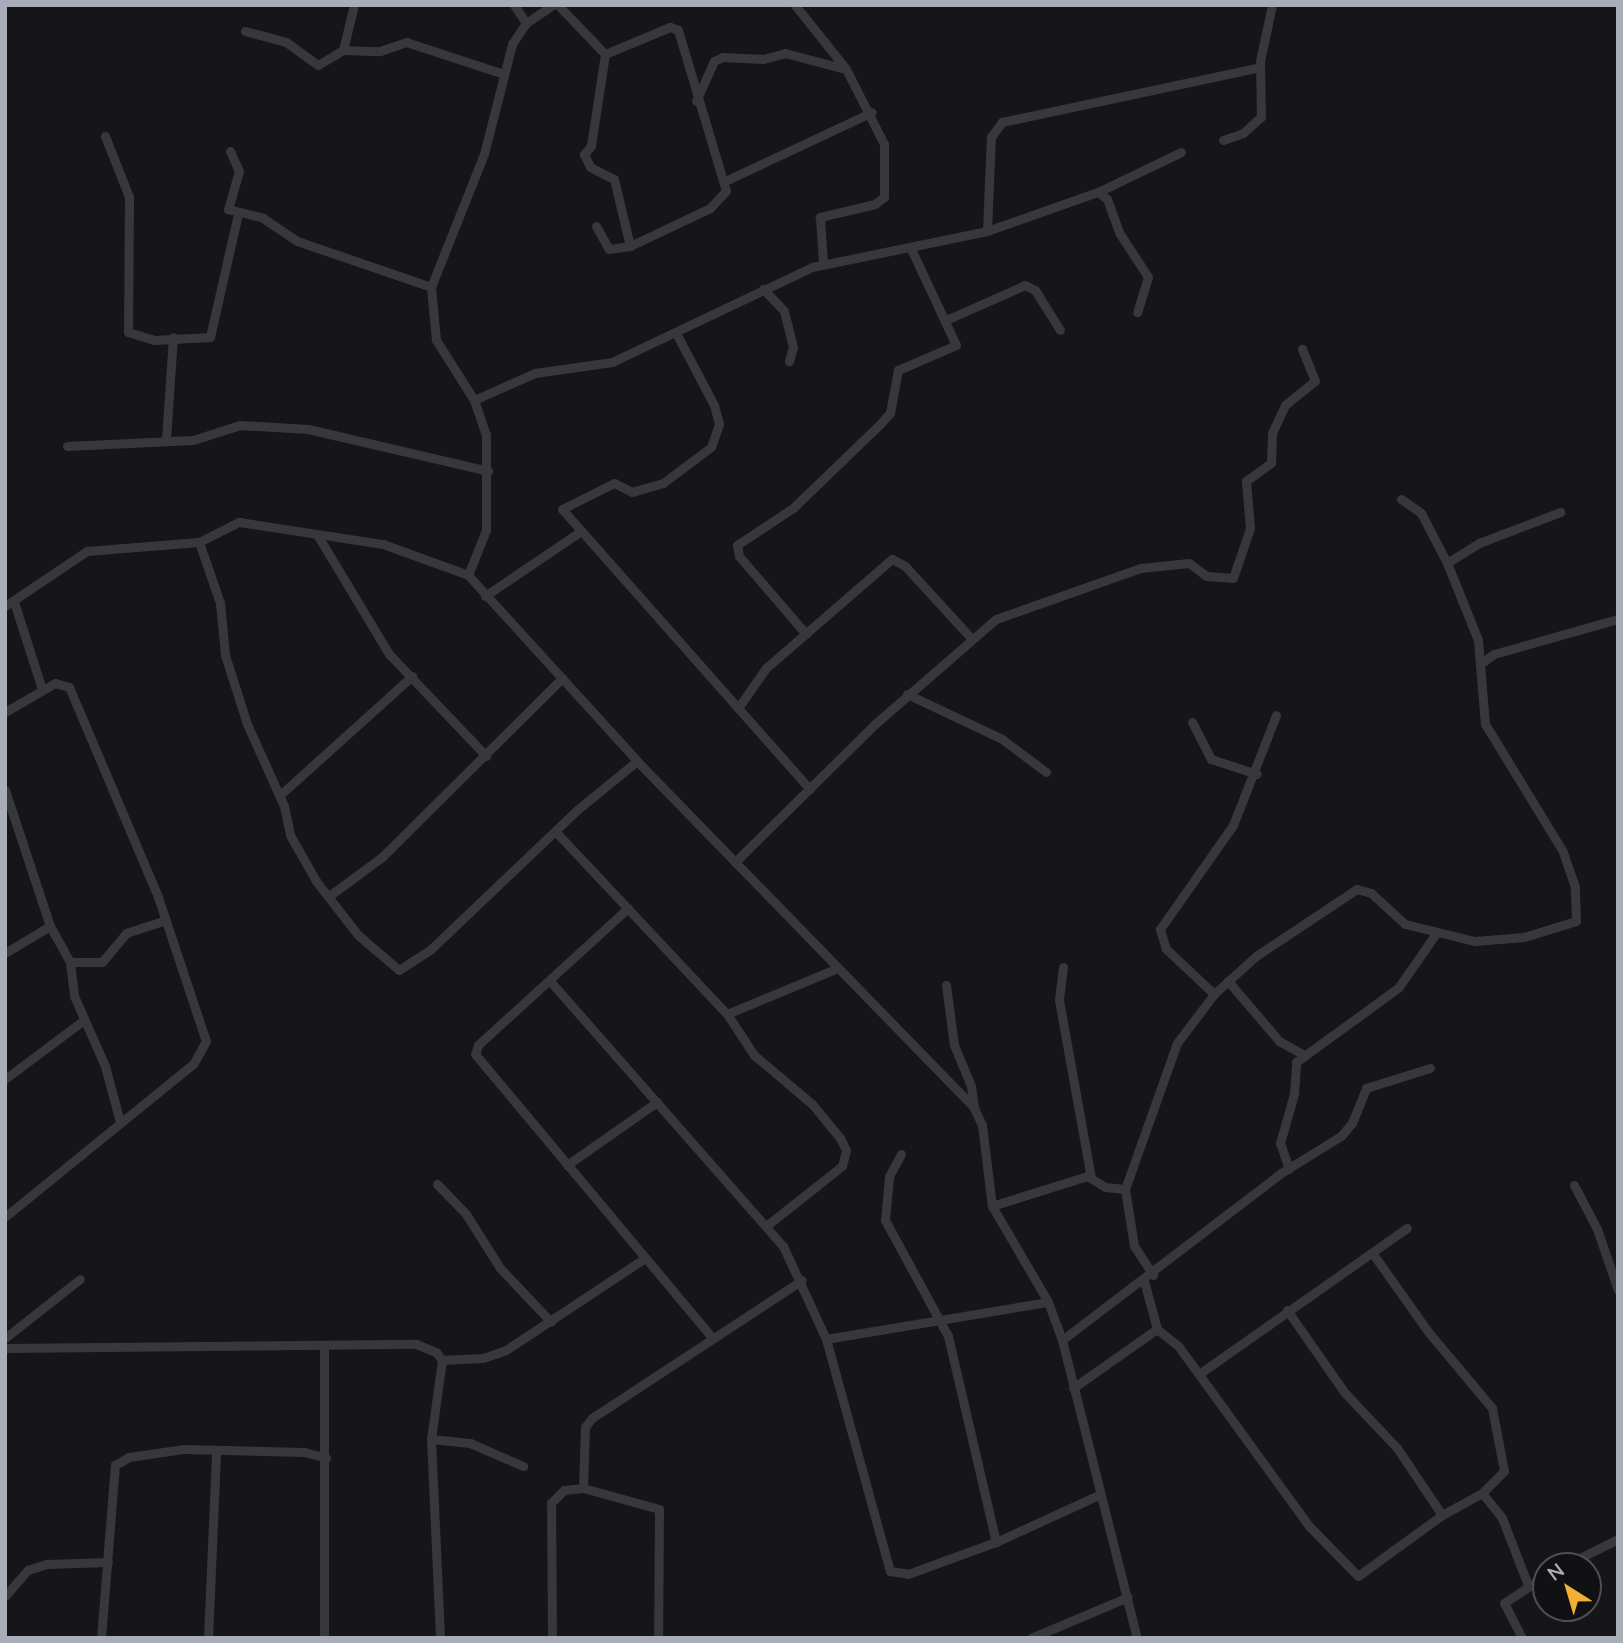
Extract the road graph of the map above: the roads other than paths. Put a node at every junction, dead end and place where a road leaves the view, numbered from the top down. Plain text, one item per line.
1 (355, 5) edge
2 (514, 5) edge
3 (555, 5) edge
4 (795, 5) edge
5 (1272, 5) edge
6 (526, 23) junction
7 (245, 31) dead end
8 (343, 50) junction
9 (605, 54) junction
10 (1260, 67) junction
11 (846, 69) junction
12 (505, 74) junction
13 (696, 102) junction
14 (872, 112) junction
15 (105, 136) dead end
16 (1223, 141) dead end
17 (230, 151) dead end
18 (1181, 152) dead end
19 (725, 181) junction
20 (1098, 192) junction
21 (238, 214) junction
22 (596, 226) dead end
23 (987, 231) junction
24 (630, 246) junction
25 (910, 247) junction
26 (823, 264) junction
27 (431, 287) junction
28 (762, 289) junction
29 (1137, 313) dead end
30 (946, 320) junction
31 (1060, 330) dead end
32 (676, 333) junction
33 (173, 337) junction
34 (1303, 348) dead end
35 (789, 361) dead end
36 (474, 400) junction
37 (166, 439) junction
38 (67, 446) dead end
39 (488, 471) junction
40 (1401, 499) dead end
41 (1560, 512) dead end
42 (578, 533) junction
43 (318, 536) junction
44 (199, 542) junction
45 (1447, 563) junction
46 (468, 575) junction
47 (485, 596) junction
48 (10, 604) edge
49 (1618, 618) edge
50 (806, 634) junction
51 (971, 638) junction
52 (1478, 640) junction
53 (1494, 654) junction
54 (1480, 664) junction
55 (412, 677) junction
56 (562, 678) junction
57 (42, 689) junction
58 (907, 694) junction
59 (738, 708) junction
60 (5, 712) edge
61 (1276, 715) dead end
62 (1192, 722) dead end
63 (486, 756) junction
64 (637, 761) junction
65 (1046, 772) dead end
66 (1256, 774) junction
67 (810, 789) junction
68 (5, 790) edge
69 (280, 795) junction
70 (555, 831) junction
71 (735, 862) junction
72 (329, 897) junction
73 (628, 908) junction
74 (164, 921) junction
75 (50, 926) junction
76 (1437, 932) junction
77 (5, 953) edge
78 (71, 962) junction
79 (1063, 967) dead end
80 (835, 969) junction
81 (550, 981) junction
82 (1228, 981) junction
83 (946, 985) dead end
84 (1214, 994) junction
85 (727, 1014) junction
86 (84, 1020) junction
87 (1302, 1054) junction
88 (1430, 1068) dead end
89 (5, 1079) edge
90 (657, 1102) junction
91 (974, 1108) junction
92 (120, 1122) junction
93 (901, 1154) dead end
94 (567, 1165) junction
95 (1289, 1169) junction
96 (1091, 1177) junction
97 (437, 1184) dead end
98 (1574, 1185) dead end
99 (1125, 1189) junction
100 (992, 1206) junction
101 (5, 1217) edge
102 (766, 1226) junction
103 (1407, 1228) dead end
104 (1373, 1254) junction
105 (645, 1258) junction
106 (1149, 1278) junction
107 (80, 1279) dead end
108 (802, 1280) junction
109 (1618, 1290) edge
110 (1048, 1302) junction
111 (1287, 1310) junction
112 (551, 1322) junction
113 (937, 1322) junction
114 (1157, 1329) junction
115 (5, 1338) edge
116 (713, 1339) junction
117 (826, 1339) junction
118 (1062, 1340) junction
119 (5, 1348) edge
120 (324, 1349) junction
121 (442, 1360) junction
122 (1199, 1374) junction
123 (1073, 1388) junction
124 (431, 1439) junction
125 (324, 1446) junction
126 (314, 1452) junction
127 (216, 1453) junction
128 (326, 1458) junction
129 (523, 1466) dead end
130 (583, 1488) junction
131 (1482, 1493) junction
132 (1101, 1494) junction
133 (1442, 1515) junction
134 (1618, 1539) edge
135 (996, 1542) junction
136 (1592, 1552) edge
137 (108, 1562) junction
138 (1532, 1583) edge
139 (1528, 1585) junction
140 (5, 1597) edge
141 (1128, 1597) junction
142 (101, 1638) edge
143 (208, 1638) edge
144 (324, 1638) edge
145 (439, 1638) edge
146 (552, 1638) edge
147 (657, 1638) edge
148 (1031, 1638) edge
149 (1137, 1638) edge
150 (1522, 1638) edge

1 - 8 street
2 - 6 street
3 - 6 street
3 - 9 street
4 - 11 street
5 - 10 street
6 - 12 street
7 - 8 street
8 - 12 street
9 - 13 street
9 - 24 street
10 - 16 street
10 - 23 street
11 - 13 street
11 - 14 street
12 - 27 street
13 - 19 street
14 - 19 street
14 - 26 street
15 - 33 street
17 - 21 street
18 - 20 street
19 - 24 street
20 - 23 street
20 - 29 street
21 - 27 street
21 - 33 street
22 - 24 street
23 - 25 street
25 - 26 street
25 - 30 street
26 - 28 street
27 - 36 street
28 - 32 street
28 - 35 street
30 - 31 street
30 - 50 street
32 - 36 street
32 - 42 street
33 - 37 street
34 - 51 street
36 - 39 street
37 - 38 street
37 - 39 street
39 - 46 street
40 - 45 street
41 - 45 street
42 - 47 street
42 - 59 street
43 - 44 street
43 - 46 street
43 - 55 street
44 - 48 street
44 - 69 street
45 - 52 street
46 - 47 street
47 - 56 street
48 - 57 street
49 - 53 street
50 - 51 street
50 - 59 street
51 - 58 street
52 - 53 street
52 - 54 street
53 - 54 street
54 - 76 street
55 - 63 street
55 - 69 street
56 - 63 street
56 - 64 street
57 - 60 street
57 - 74 street
58 - 65 street
58 - 67 street
59 - 67 street
61 - 66 street
62 - 66 street
63 - 72 street
64 - 70 street
64 - 71 street
66 - 84 street
67 - 71 street
68 - 75 street
69 - 72 street
70 - 72 street
70 - 73 street
71 - 80 street
73 - 81 street
73 - 85 street
74 - 78 street
74 - 92 street
75 - 77 street
75 - 78 street
76 - 82 street
76 - 87 street
78 - 86 street
79 - 96 street
80 - 85 street
80 - 91 street
81 - 90 street
81 - 94 street
82 - 84 street
82 - 87 street
83 - 91 street
84 - 99 street
85 - 102 street
86 - 89 street
86 - 92 street
87 - 95 street
88 - 95 street
90 - 94 street
90 - 102 street
91 - 100 street
92 - 101 street
93 - 113 street
94 - 105 street
95 - 106 street
96 - 99 street
96 - 100 street
97 - 112 street
98 - 109 street
99 - 106 street
100 - 110 street
102 - 108 street
103 - 104 street
104 - 111 street
104 - 131 street
105 - 112 street
105 - 116 street
106 - 114 street
106 - 118 street
107 - 115 street
108 - 116 street
108 - 117 street
110 - 113 street
110 - 118 street
111 - 122 street
111 - 133 street
112 - 121 street
113 - 117 street
113 - 135 street
114 - 122 street
114 - 123 street
116 - 130 street
117 - 135 street
118 - 123 street
119 - 120 street
120 - 121 street
120 - 125 street
121 - 124 street
122 - 133 street
123 - 132 street
124 - 129 street
124 - 145 street
125 - 126 street
125 - 128 street
126 - 127 street
126 - 128 street
127 - 137 street
127 - 143 street
128 - 144 street
130 - 146 street
130 - 147 street
131 - 133 street
131 - 139 street
132 - 135 street
132 - 141 street
134 - 136 street
137 - 140 street
137 - 142 street
138 - 139 street
139 - 150 street
141 - 148 street
141 - 149 street

